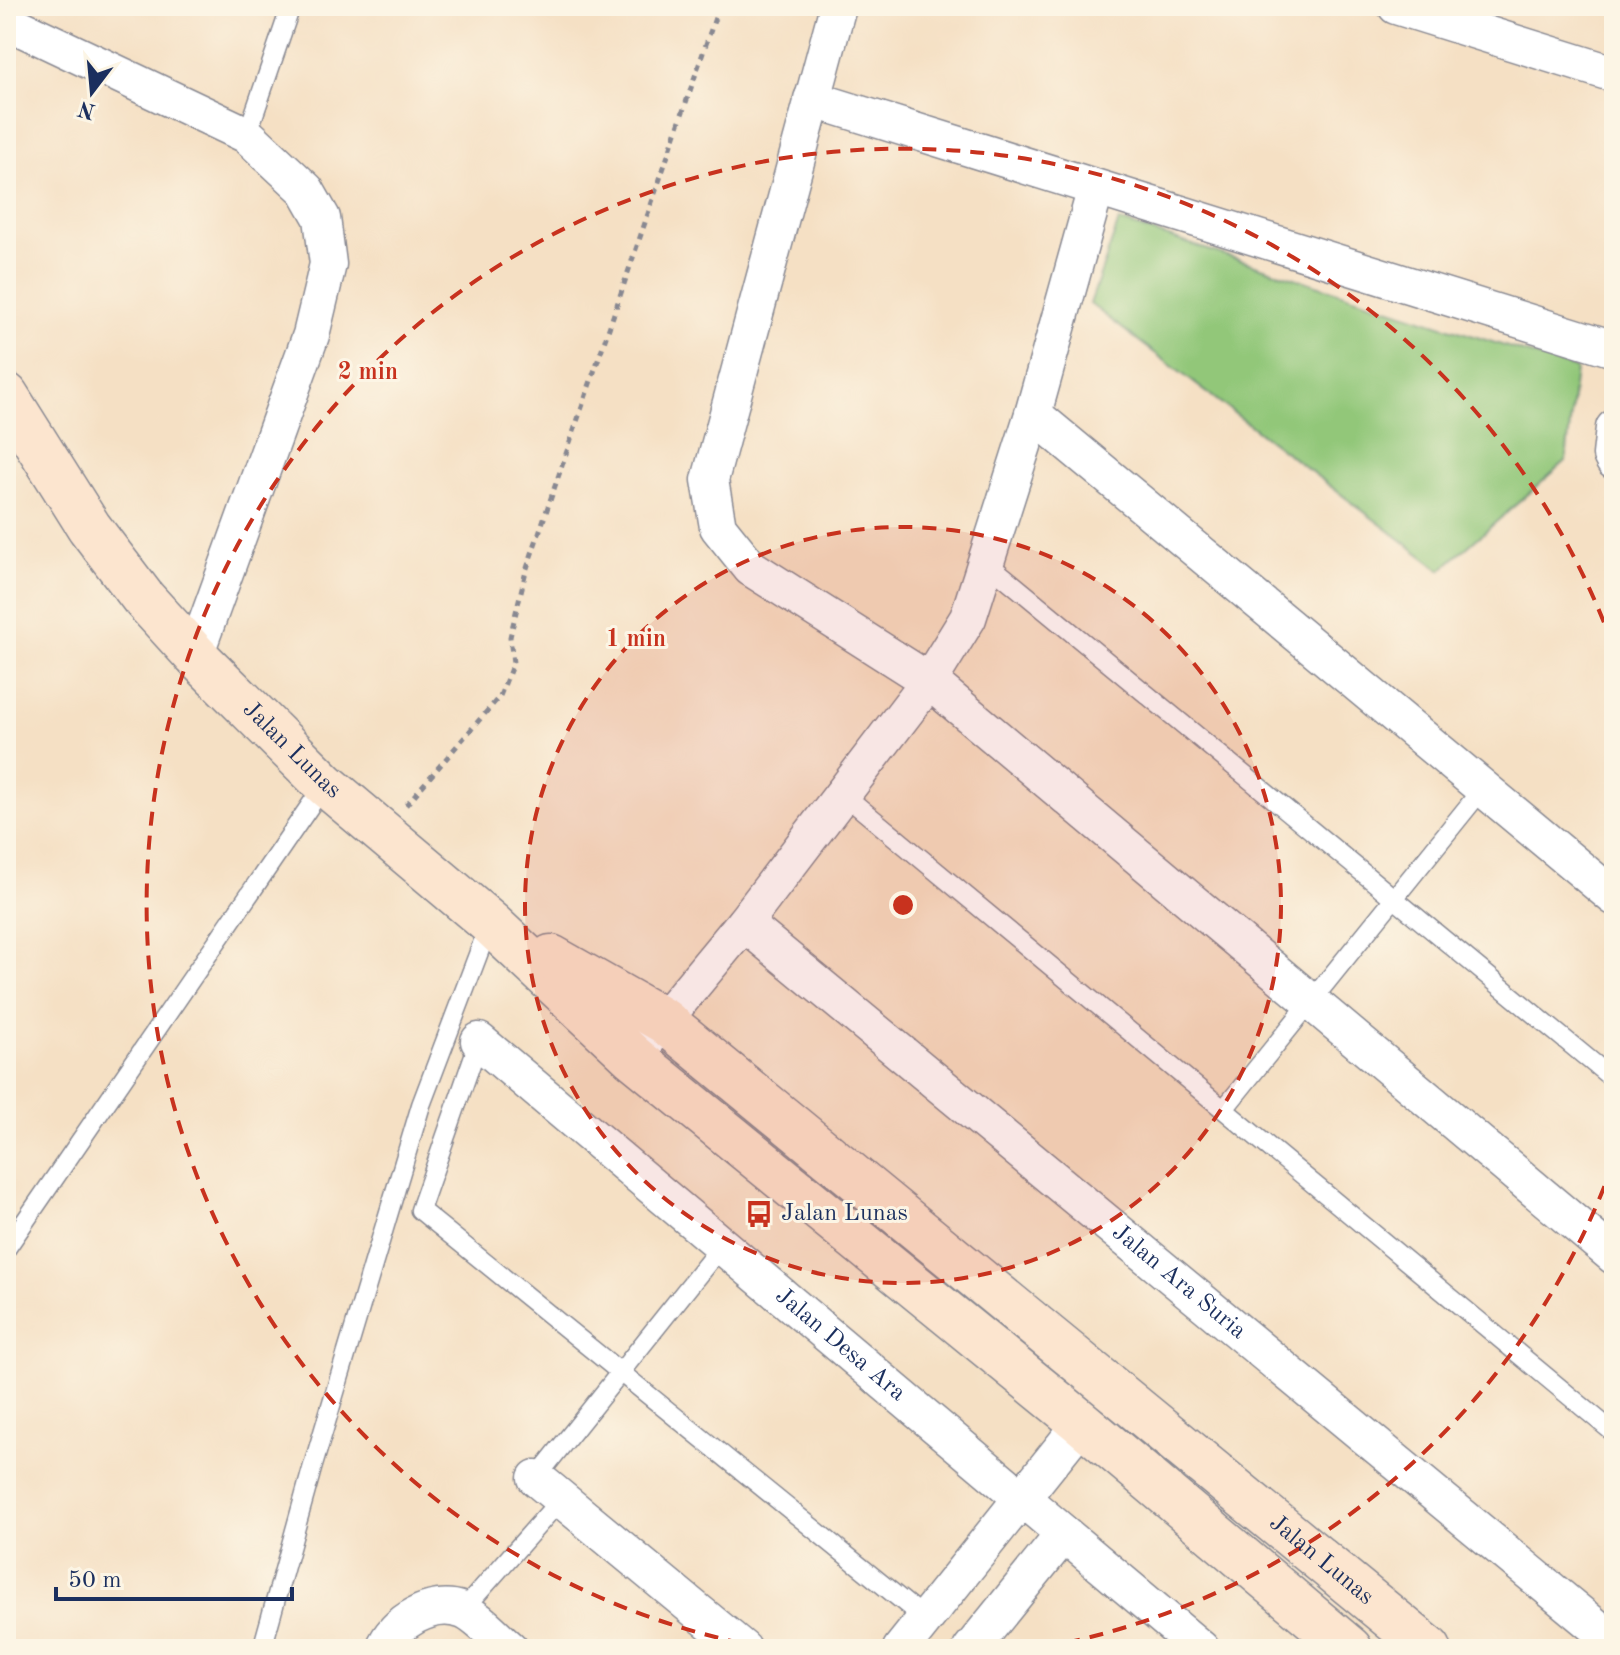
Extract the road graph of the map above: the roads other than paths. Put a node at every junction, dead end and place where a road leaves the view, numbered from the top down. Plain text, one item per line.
1 (291, 6) edge
2 (838, 6) edge
3 (1396, 6) edge
4 (6, 21) edge
5 (1614, 74) edge
6 (812, 99) junction
7 (247, 135) junction
8 (1096, 188) junction
9 (1614, 349) edge
10 (6, 395) edge
11 (1033, 414) junction
12 (1614, 428) edge
13 (1614, 461) edge
14 (985, 561) junction
15 (195, 655) junction
16 (929, 681) junction
17 (325, 784) junction
18 (1483, 788) junction
19 (843, 794) junction
20 (1614, 897) edge
21 (1394, 898) junction
22 (490, 923) junction
23 (744, 923) junction
24 (1311, 1001) junction
25 (664, 1021) junction
26 (479, 1041) joint
27 (633, 1057) junction
28 (1614, 1080) edge
29 (1224, 1109) junction
30 (722, 1245) junction
31 (6, 1249) edge
32 (1614, 1256) edge
33 (621, 1371) junction
34 (1082, 1423) junction
35 (1614, 1433) edge
36 (548, 1488) junction
37 (1022, 1498) junction
38 (1064, 1534) junction
39 (463, 1610) junction
40 (925, 1619) junction
41 (1614, 1642) edge
42 (973, 1648) edge
43 (262, 1649) edge
44 (384, 1649) edge
45 (510, 1649) edge
46 (743, 1649) edge
47 (901, 1649) edge
48 (1201, 1649) edge
49 (1350, 1649) edge
50 (1429, 1649) edge

1 - 7 lane
2 - 6 street
3 - 5 street
4 - 7 street
6 - 8 street
6 - 16 street
7 - 15 street
8 - 9 street
8 - 11 street
10 - 15 main road, Jalan Lunas
11 - 14 street
11 - 18 street
12 - 13 street
14 - 16 street
14 - 21 lane
15 - 17 main road, Jalan Lunas
16 - 19 street
16 - 24 street
17 - 22 main road, Jalan Lunas
17 - 31 lane
18 - 20 street
18 - 21 lane
19 - 23 street
19 - 29 lane
21 - 24 lane
21 - 28 lane
22 - 25 main road, Jalan Lunas
22 - 27 main road, Jalan Lunas
22 - 43 lane
23 - 25 street
23 - 41 street, Jalan Ara Suria
24 - 29 lane
24 - 32 street
25 - 27 street
25 - 50 main road, Jalan Lunas
26 - 30 street, Jalan Desa Ara
26 - 33 lane
27 - 34 main road, Jalan Lunas
29 - 35 lane
30 - 33 lane
30 - 37 street, Jalan Desa Ara
33 - 36 lane
33 - 40 lane
34 - 37 street
34 - 49 main road, Jalan Lunas
36 - 39 lane
36 - 46 street
37 - 38 street, Jalan Desa Ara
37 - 40 street
38 - 42 street
38 - 48 street, Jalan Desa Ara
39 - 44 street
39 - 45 street
40 - 47 street

